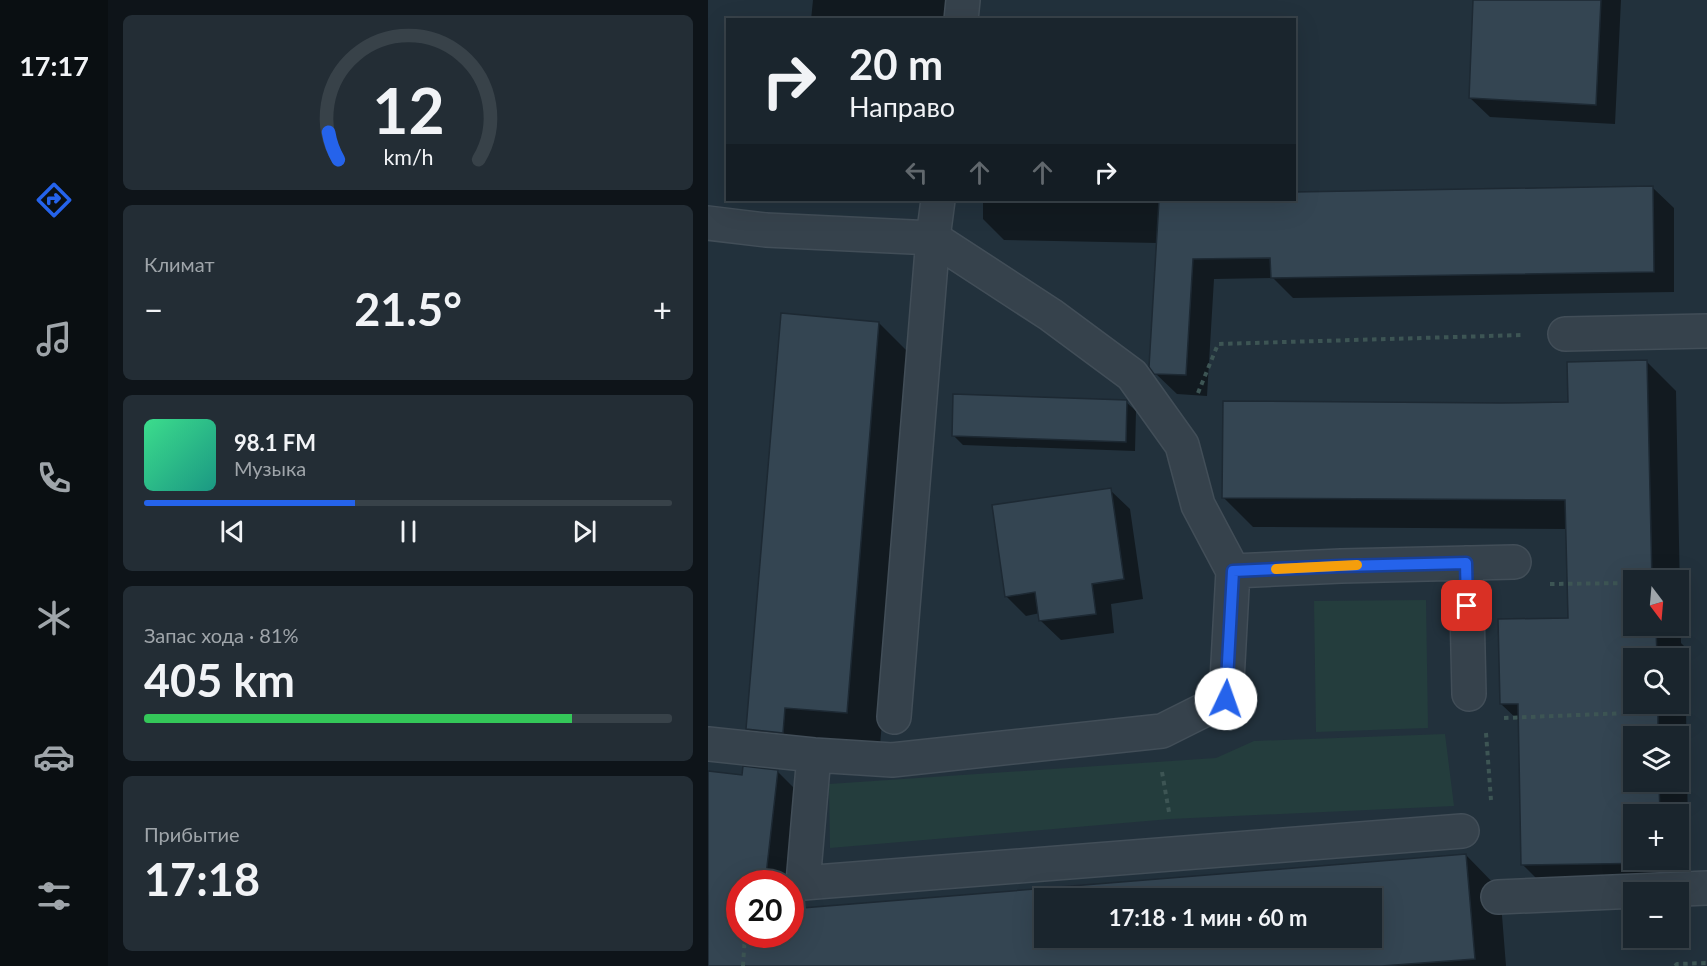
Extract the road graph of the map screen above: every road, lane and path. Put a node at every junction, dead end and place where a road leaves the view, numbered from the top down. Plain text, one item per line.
1 (963, 0) edge
2 (961, 18) edge
3 (938, 201) edge
4 (708, 224) edge
5 (933, 237) junction
6 (1707, 332) edge
7 (1565, 334) joint
8 (1182, 445) junction
9 (1514, 562) joint
10 (1466, 563) junction
11 (1233, 571) junction
12 (1623, 583) edge
13 (1477, 706) junction
14 (1623, 710) edge
15 (894, 717) dead end
16 (1162, 731) junction
17 (708, 744) edge
18 (814, 755) junction
19 (1491, 801) dead end
20 (1462, 831) dead end
21 (1180, 854) junction
22 (1707, 888) edge
23 (1498, 897) dead end
24 (744, 948) edge
25 (1707, 963) edge
26 (743, 966) edge
27 (1675, 966) edge

1 - 2 lane
3 - 5 lane
4 - 5 lane
5 - 8 lane
5 - 15 lane
6 - 7 lane
7 - 8 path
8 - 11 lane
9 - 10 lane
9 - 12 path
10 - 11 lane
10 - 13 lane
11 - 16 lane
13 - 14 path
13 - 19 path
16 - 18 lane
16 - 21 path
17 - 18 lane
18 - 21 lane
20 - 21 lane
22 - 23 lane
24 - 26 path
25 - 27 path

